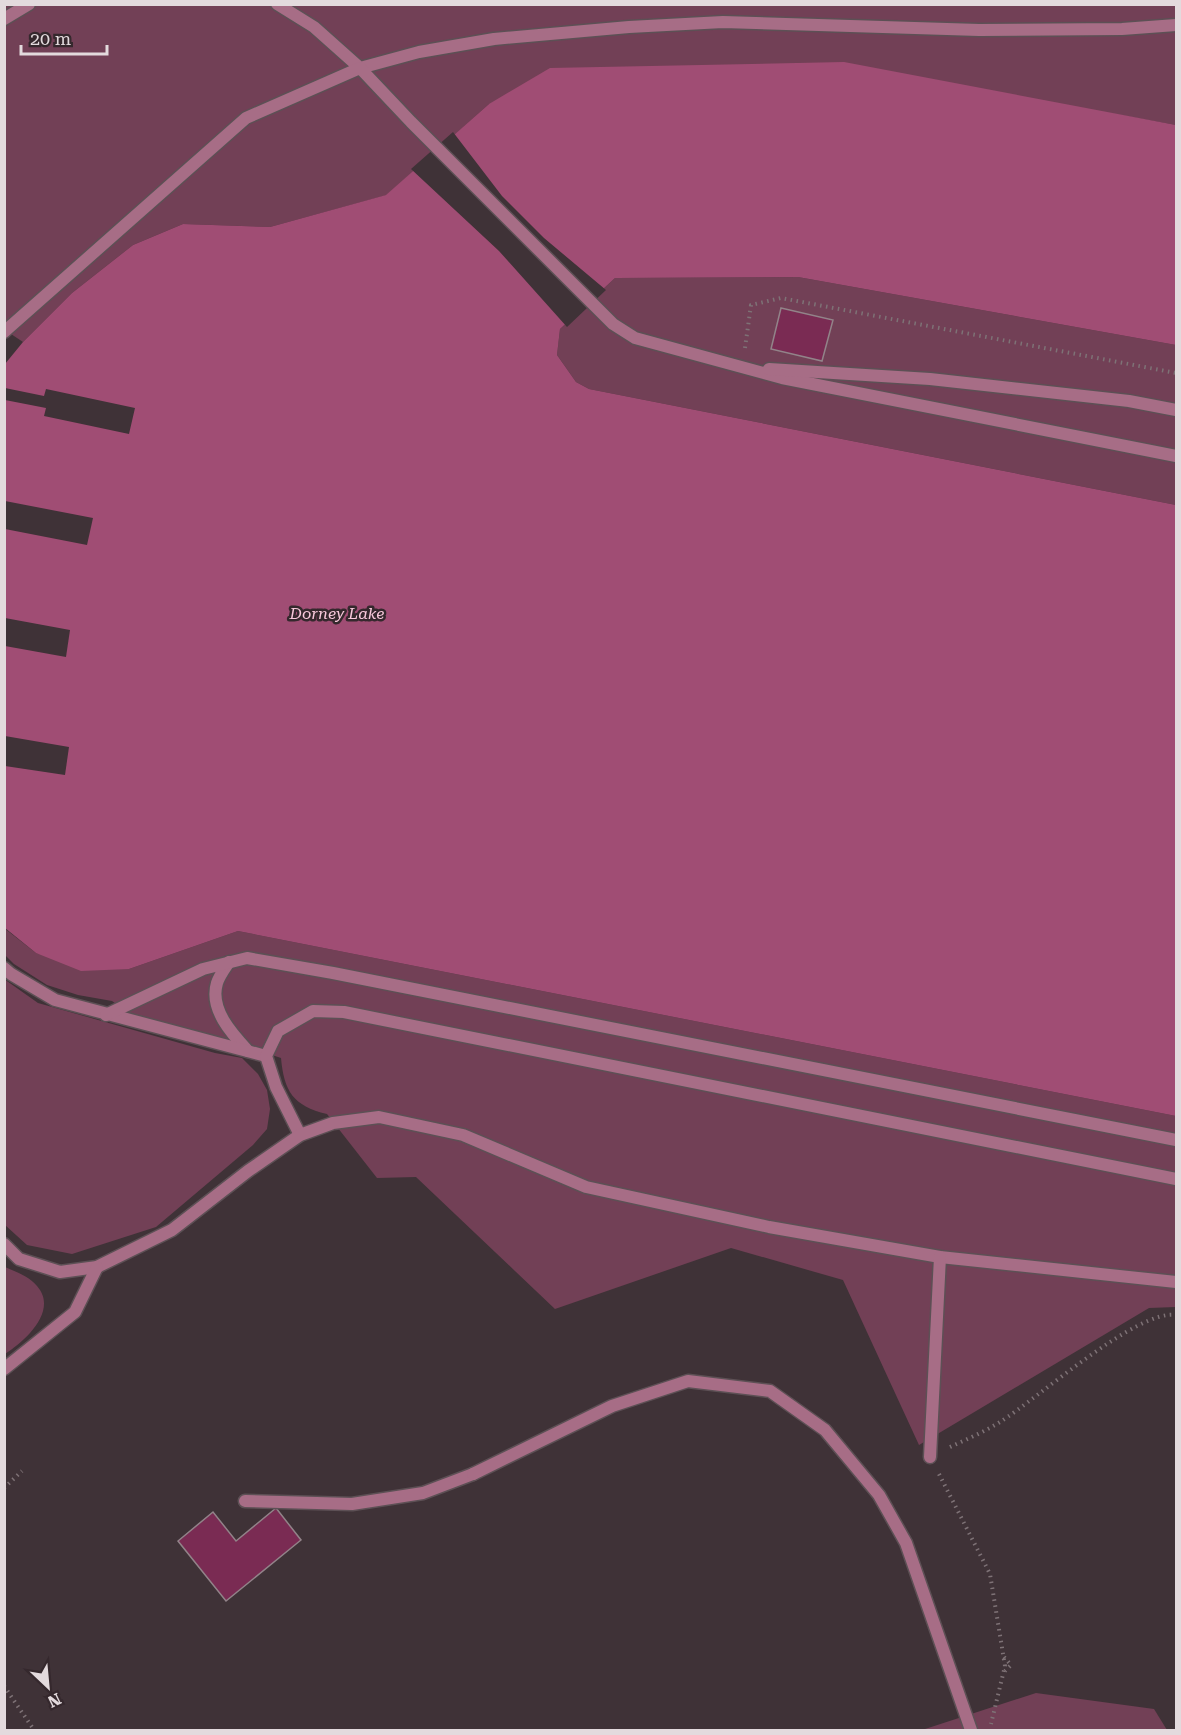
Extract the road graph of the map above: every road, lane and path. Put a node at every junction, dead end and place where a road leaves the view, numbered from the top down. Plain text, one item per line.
1 (29, 4) edge
2 (276, 4) edge
3 (4, 19) edge
4 (1176, 25) edge
5 (360, 68) junction
6 (4, 332) edge
7 (734, 348) dead end
8 (741, 367) junction
9 (1176, 373) edge
10 (1176, 410) edge
11 (1176, 456) edge
12 (229, 962) junction
13 (4, 968) edge
14 (106, 1015) junction
15 (248, 1051) junction
16 (266, 1056) junction
17 (300, 1135) junction
18 (1176, 1140) edge
19 (1176, 1179) edge
20 (4, 1244) edge
21 (940, 1257) junction
22 (97, 1267) junction
23 (1176, 1282) edge
24 (1176, 1315) edge
25 (4, 1369) edge
26 (930, 1457) junction
27 (22, 1471) dead end
28 (4, 1488) edge
29 (245, 1501) dead end
30 (4, 1686) edge
31 (33, 1731) edge
32 (971, 1731) edge
33 (990, 1731) edge

1 - 3 street
2 - 5 street
4 - 5 street
5 - 6 street
5 - 8 street
7 - 9 path
8 - 10 street
8 - 11 street
12 - 14 street
12 - 15 street
12 - 18 street
13 - 14 street
14 - 15 street
15 - 16 street
16 - 17 street
16 - 19 street
17 - 21 street
17 - 22 street
20 - 22 street
21 - 23 street
21 - 26 street
22 - 25 street
24 - 26 path
26 - 33 path
27 - 28 path
29 - 32 street
30 - 31 path

